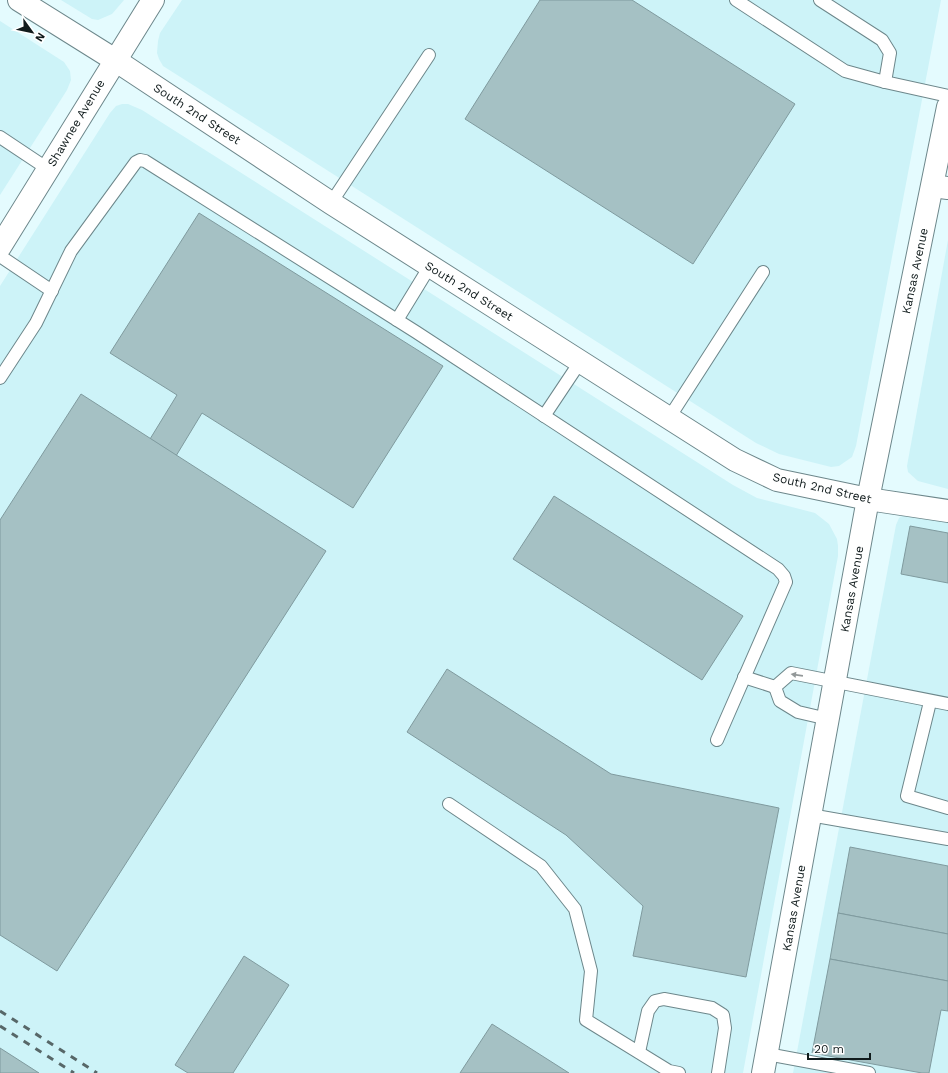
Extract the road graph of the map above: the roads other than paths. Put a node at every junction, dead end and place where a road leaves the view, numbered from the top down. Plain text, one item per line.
1 (18, 0) edge
2 (153, 0) edge
3 (736, 0) edge
4 (820, 0) edge
5 (429, 55) dead end
6 (115, 60) junction
7 (885, 82) junction
8 (948, 96) edge
9 (948, 107) edge
10 (0, 138) edge
11 (48, 169) junction
12 (940, 187) edge
13 (331, 203) junction
14 (0, 247) edge
15 (0, 256) edge
16 (430, 266) junction
17 (763, 272) dead end
18 (52, 291) junction
19 (397, 320) junction
20 (580, 362) junction
21 (0, 378) edge
22 (544, 416) junction
23 (669, 418) junction
24 (868, 499) junction
25 (948, 511) edge
26 (744, 677) junction
27 (835, 681) junction
28 (776, 687) junction
29 (930, 702) junction
30 (948, 704) edge
31 (828, 719) junction
32 (717, 740) dead end
33 (449, 804) dead end
34 (948, 808) edge
35 (810, 815) junction
36 (948, 839) edge
37 (639, 1052) junction
38 (765, 1064) edge
39 (678, 1073) edge
40 (718, 1073) edge
41 (869, 1073) edge

1 - 6 street, South 2nd Street
2 - 6 street, Shawnee Avenue
3 - 7 lane
4 - 7 lane
5 - 13 lane
6 - 11 street, Shawnee Avenue
6 - 13 street, South 2nd Street
7 - 8 lane
9 - 12 street, Kansas Avenue
10 - 11 lane
11 - 14 street, Shawnee Avenue
12 - 24 street, Kansas Avenue
13 - 16 street, South 2nd Street
15 - 18 lane
16 - 19 lane
16 - 20 street, South 2nd Street
17 - 23 lane
18 - 19 lane
18 - 21 lane
19 - 22 lane
20 - 22 lane
20 - 23 street, South 2nd Street
22 - 26 lane
23 - 24 street, South 2nd Street
24 - 25 street, South 2nd Street
24 - 27 street, Kansas Avenue
26 - 28 lane
26 - 32 lane
27 -> 28 lane
27 - 29 lane
27 - 31 street, Kansas Avenue
28 - 31 lane
29 - 30 lane
29 - 34 lane
31 - 35 street, Kansas Avenue
33 - 37 lane
35 - 36 lane
35 - 38 street, Kansas Avenue
37 - 39 lane
37 - 40 lane
38 - 41 lane

